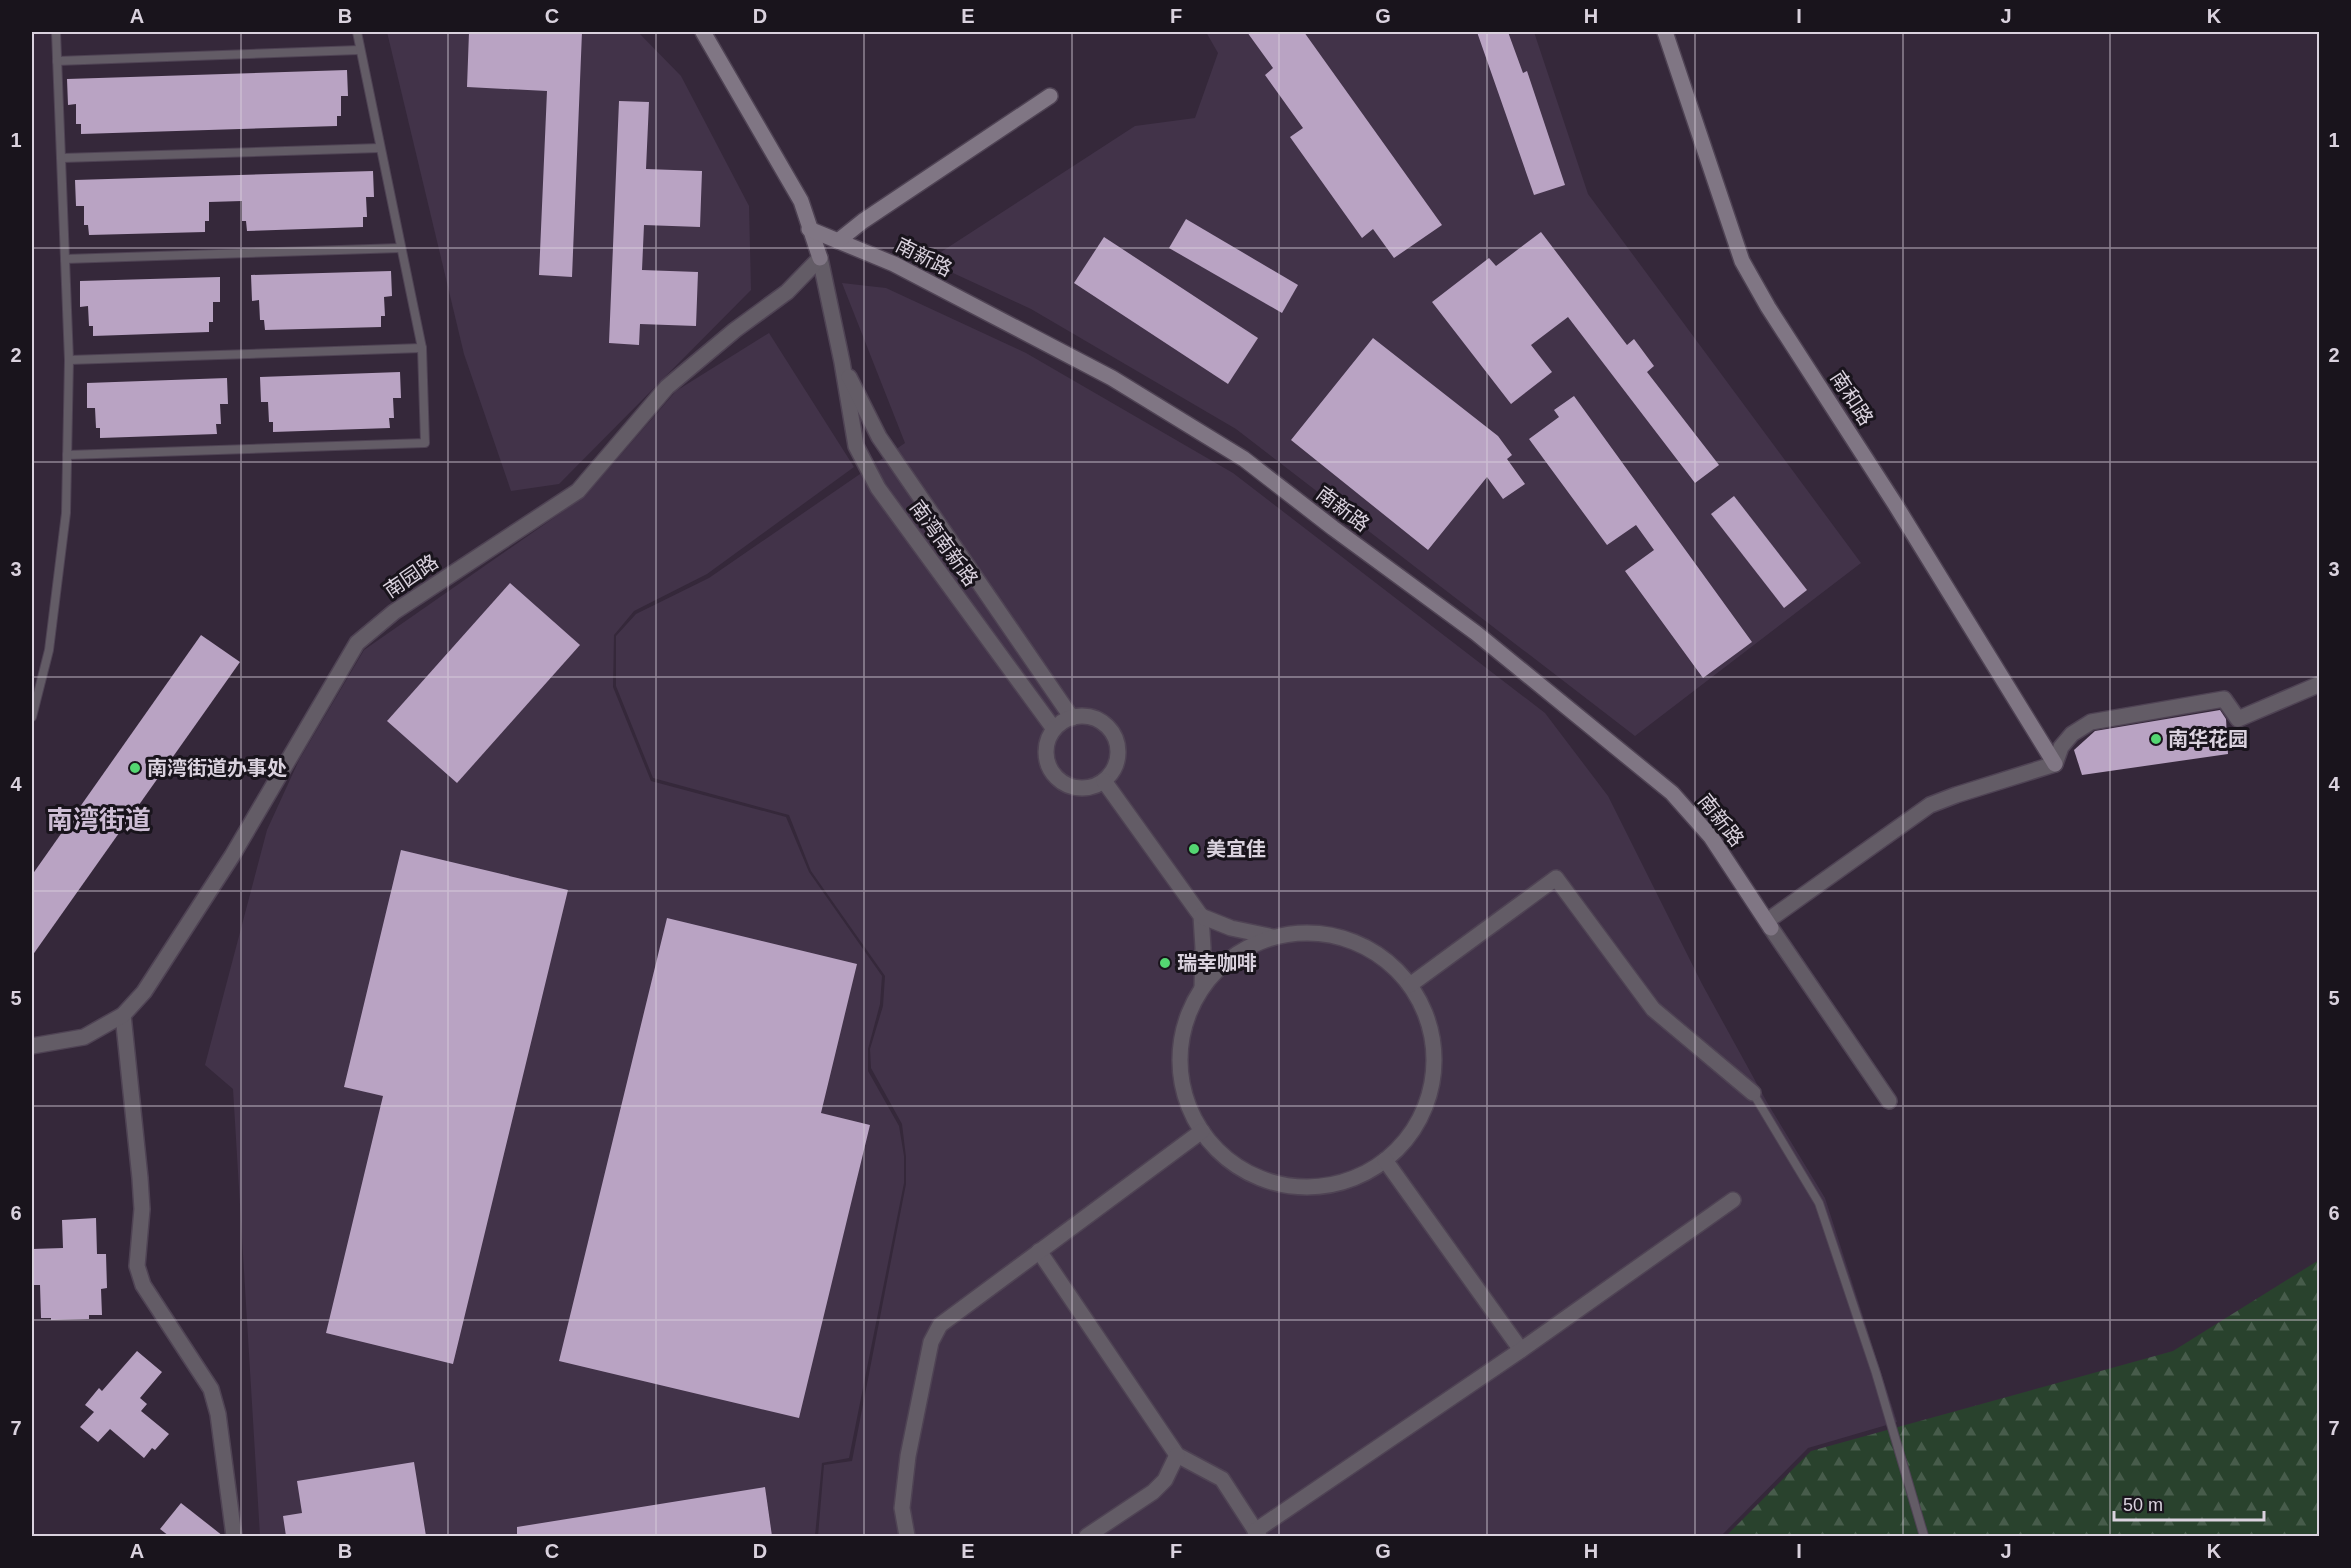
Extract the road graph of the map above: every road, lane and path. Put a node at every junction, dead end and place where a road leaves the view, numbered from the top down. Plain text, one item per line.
1 (56, 32) edge
2 (357, 32) edge
3 (703, 32) edge
4 (1665, 32) edge
5 (359, 50) junction
6 (57, 61) junction
7 (1050, 96) dead end
8 (380, 148) junction
9 (62, 158) junction
10 (809, 229) junction
11 (838, 241) junction
12 (401, 248) junction
13 (820, 258) junction
14 (65, 259) junction
15 (422, 348) junction
16 (69, 360) junction
17 (842, 362) junction
18 (67, 454) junction
19 (2319, 684) edge
20 (32, 717) edge
21 (1072, 718) junction
22 (1054, 729) junction
23 (2055, 764) junction
24 (1104, 780) junction
25 (1201, 916) junction
26 (1769, 924) junction
27 (1274, 937) junction
28 (1410, 986) junction
29 (1202, 988) junction
30 (123, 1015) junction
31 (32, 1046) edge
32 (1753, 1093) joint
33 (1889, 1101) dead end
34 (1202, 1131) junction
35 (1386, 1160) junction
36 (1733, 1200) dead end
37 (1039, 1251) junction
38 (1521, 1350) junction
39 (1177, 1455) junction
40 (1257, 1534) edge
41 (234, 1536) edge
42 (907, 1536) edge
43 (1087, 1536) edge
44 (1924, 1536) edge

1 - 6 lane
2 - 5 lane
3 - 10 street, 南湾南新路
4 - 23 street, 南和路
5 - 6 lane
5 - 8 lane
6 - 9 lane
7 - 11 street
8 - 9 lane
8 - 12 lane
9 - 14 lane
10 - 11 street, 南新路
10 - 13 street, 南湾南新路
11 - 26 street, 南新路
12 - 14 lane
12 - 15 lane
13 - 17 street, 南湾南新路
13 - 30 street, 南园路
14 - 16 lane
15 - 16 lane
15 - 18 lane
16 - 18 lane
17 - 21 street, 南湾南新路
17 - 22 street, 南湾南新路
18 - 20 lane
19 - 23 street
21 - 22 street
21 - 24 street
22 - 24 street
23 - 26 street
24 - 25 street
25 - 27 street
25 - 29 street
26 - 33 street
27 - 28 street
27 - 29 street
28 - 32 street
28 - 35 street
29 - 34 street
30 - 31 street, 南园路
30 - 41 street
32 - 44 lane
34 - 35 street
34 - 37 street
35 - 38 street
36 - 38 street
37 - 39 street
37 - 42 street
38 - 40 street
39 - 40 street
39 - 43 street

